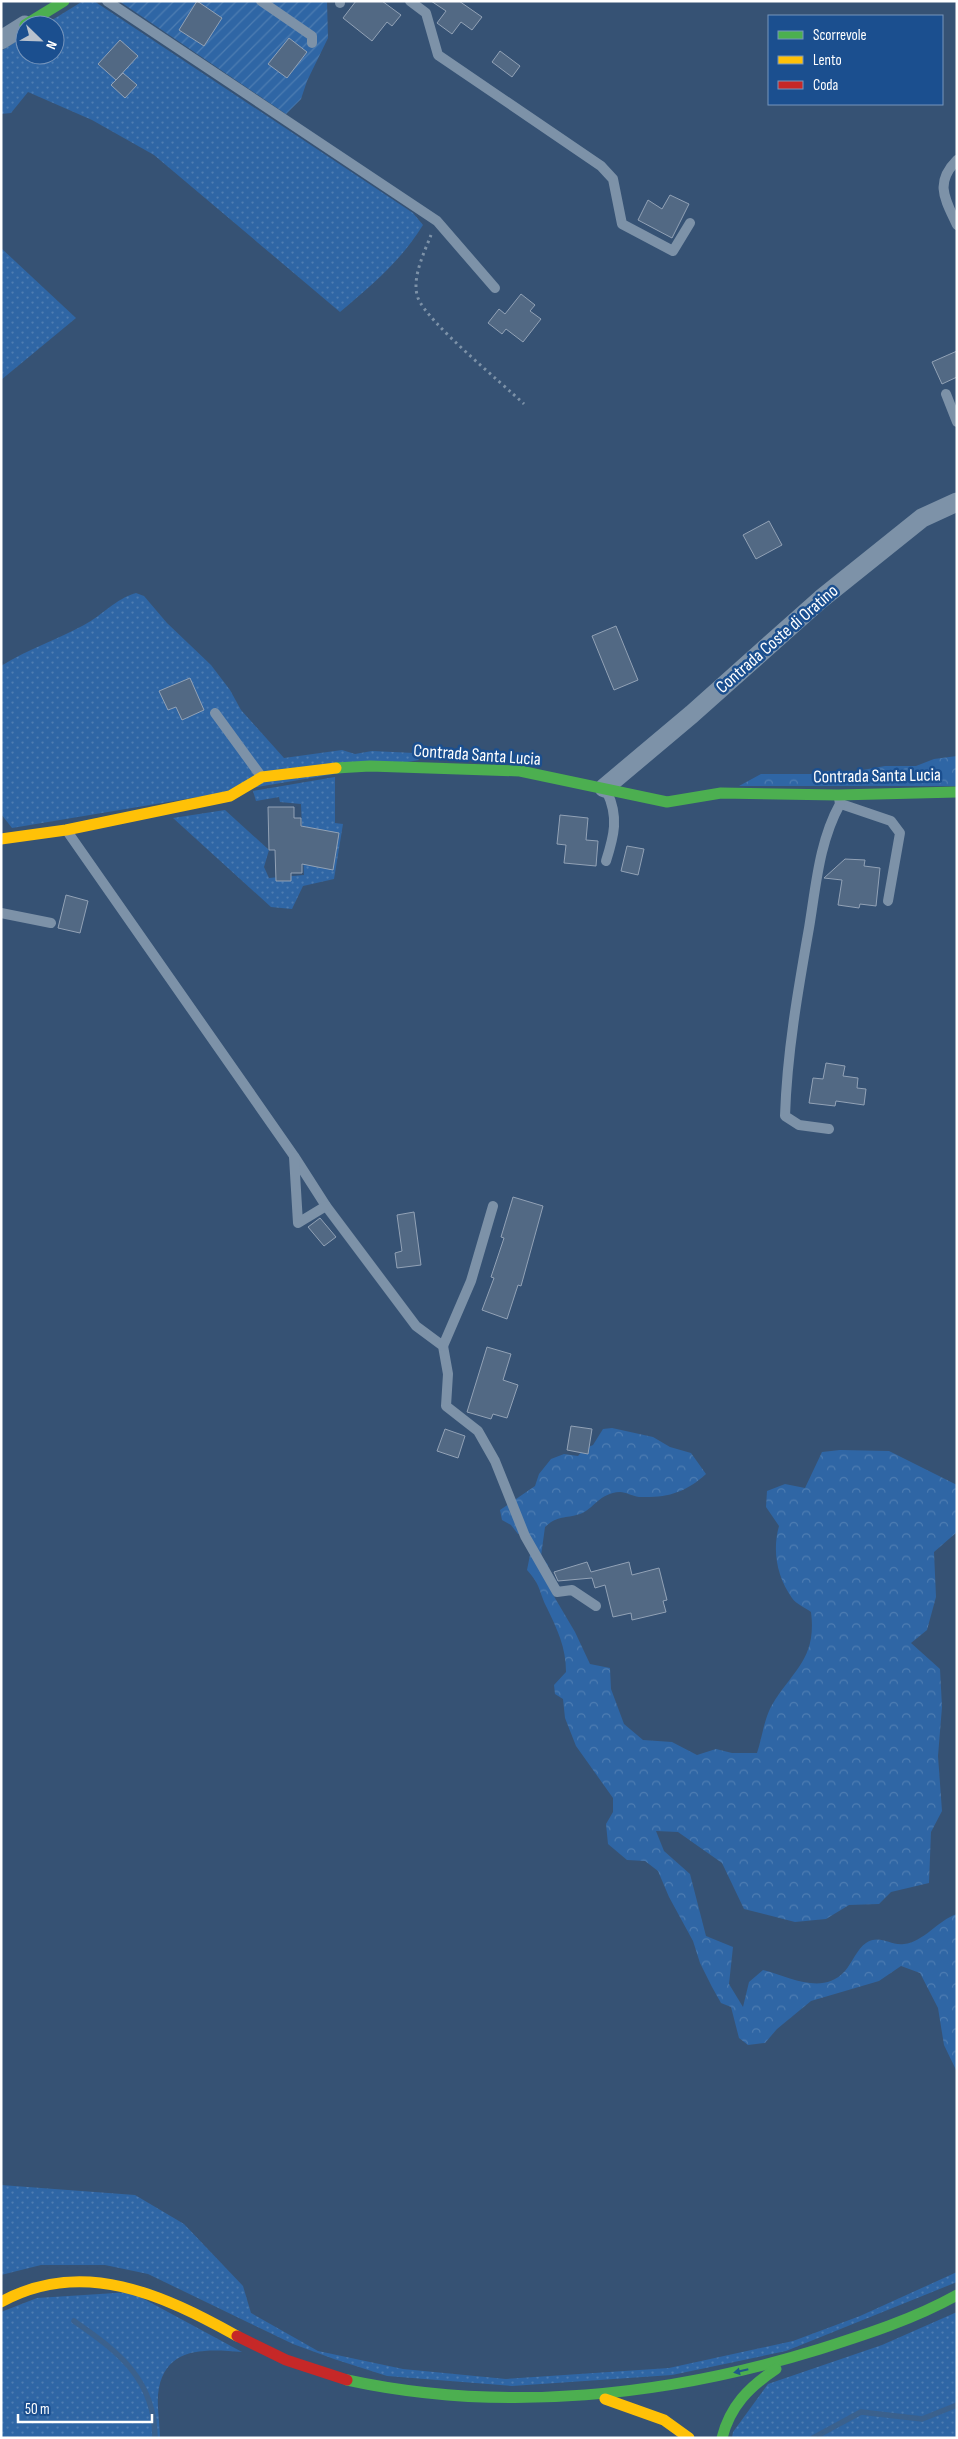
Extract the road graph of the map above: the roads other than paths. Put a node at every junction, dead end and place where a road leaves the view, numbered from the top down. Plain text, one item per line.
1 (64, 1) edge
2 (107, 1) edge
3 (261, 1) edge
4 (410, 1) edge
5 (41, 15) edge
6 (15, 31) edge
7 (1, 40) edge
8 (312, 43) dead end
9 (957, 160) edge
10 (690, 223) dead end
11 (957, 225) edge
12 (495, 288) dead end
13 (946, 394) dead end
14 (957, 422) edge
15 (957, 502) edge
16 (215, 713) dead end
17 (262, 777) junction
18 (604, 788) junction
19 (957, 792) edge
20 (839, 799) junction
21 (66, 830) junction
22 (1, 839) edge
23 (606, 861) dead end
24 (888, 901) dead end
25 (1, 913) edge
26 (50, 923) dead end
27 (829, 1129) dead end
28 (294, 1156) junction
29 (326, 1206) junction
30 (493, 1206) dead end
31 (443, 1346) junction
32 (596, 1606) dead end
33 (1, 2293) edge
34 (16, 2293) junction
35 (957, 2295) edge
36 (1, 2302) edge
37 (788, 2360) junction
38 (596, 2396) junction
39 (689, 2438) edge
40 (722, 2438) edge

1 - 5 main road
2 - 12 lane
3 - 8 lane
4 - 10 lane
6 - 7 street
9 - 11 lane
13 - 14 lane
15 - 18 street, Contrada Coste di Oratino
16 - 17 lane
17 - 18 main road, Contrada Santa Lucia
17 - 21 main road, Contrada Santa Lucia
18 - 20 main road, Contrada Santa Lucia
18 - 23 lane
19 - 20 main road, Contrada Santa Lucia
20 - 24 lane
20 - 27 lane
21 - 22 main road, Contrada Santa Lucia
21 - 28 lane
25 - 26 lane
28 - 29 lane
28 - 29 lane
29 - 31 lane
30 - 31 lane
31 - 32 lane
33 - 34 main road
34 - 36 main road
34 - 38 main road
35 - 37 main road
37 -> 38 main road
37 - 40 main road
38 - 39 main road

